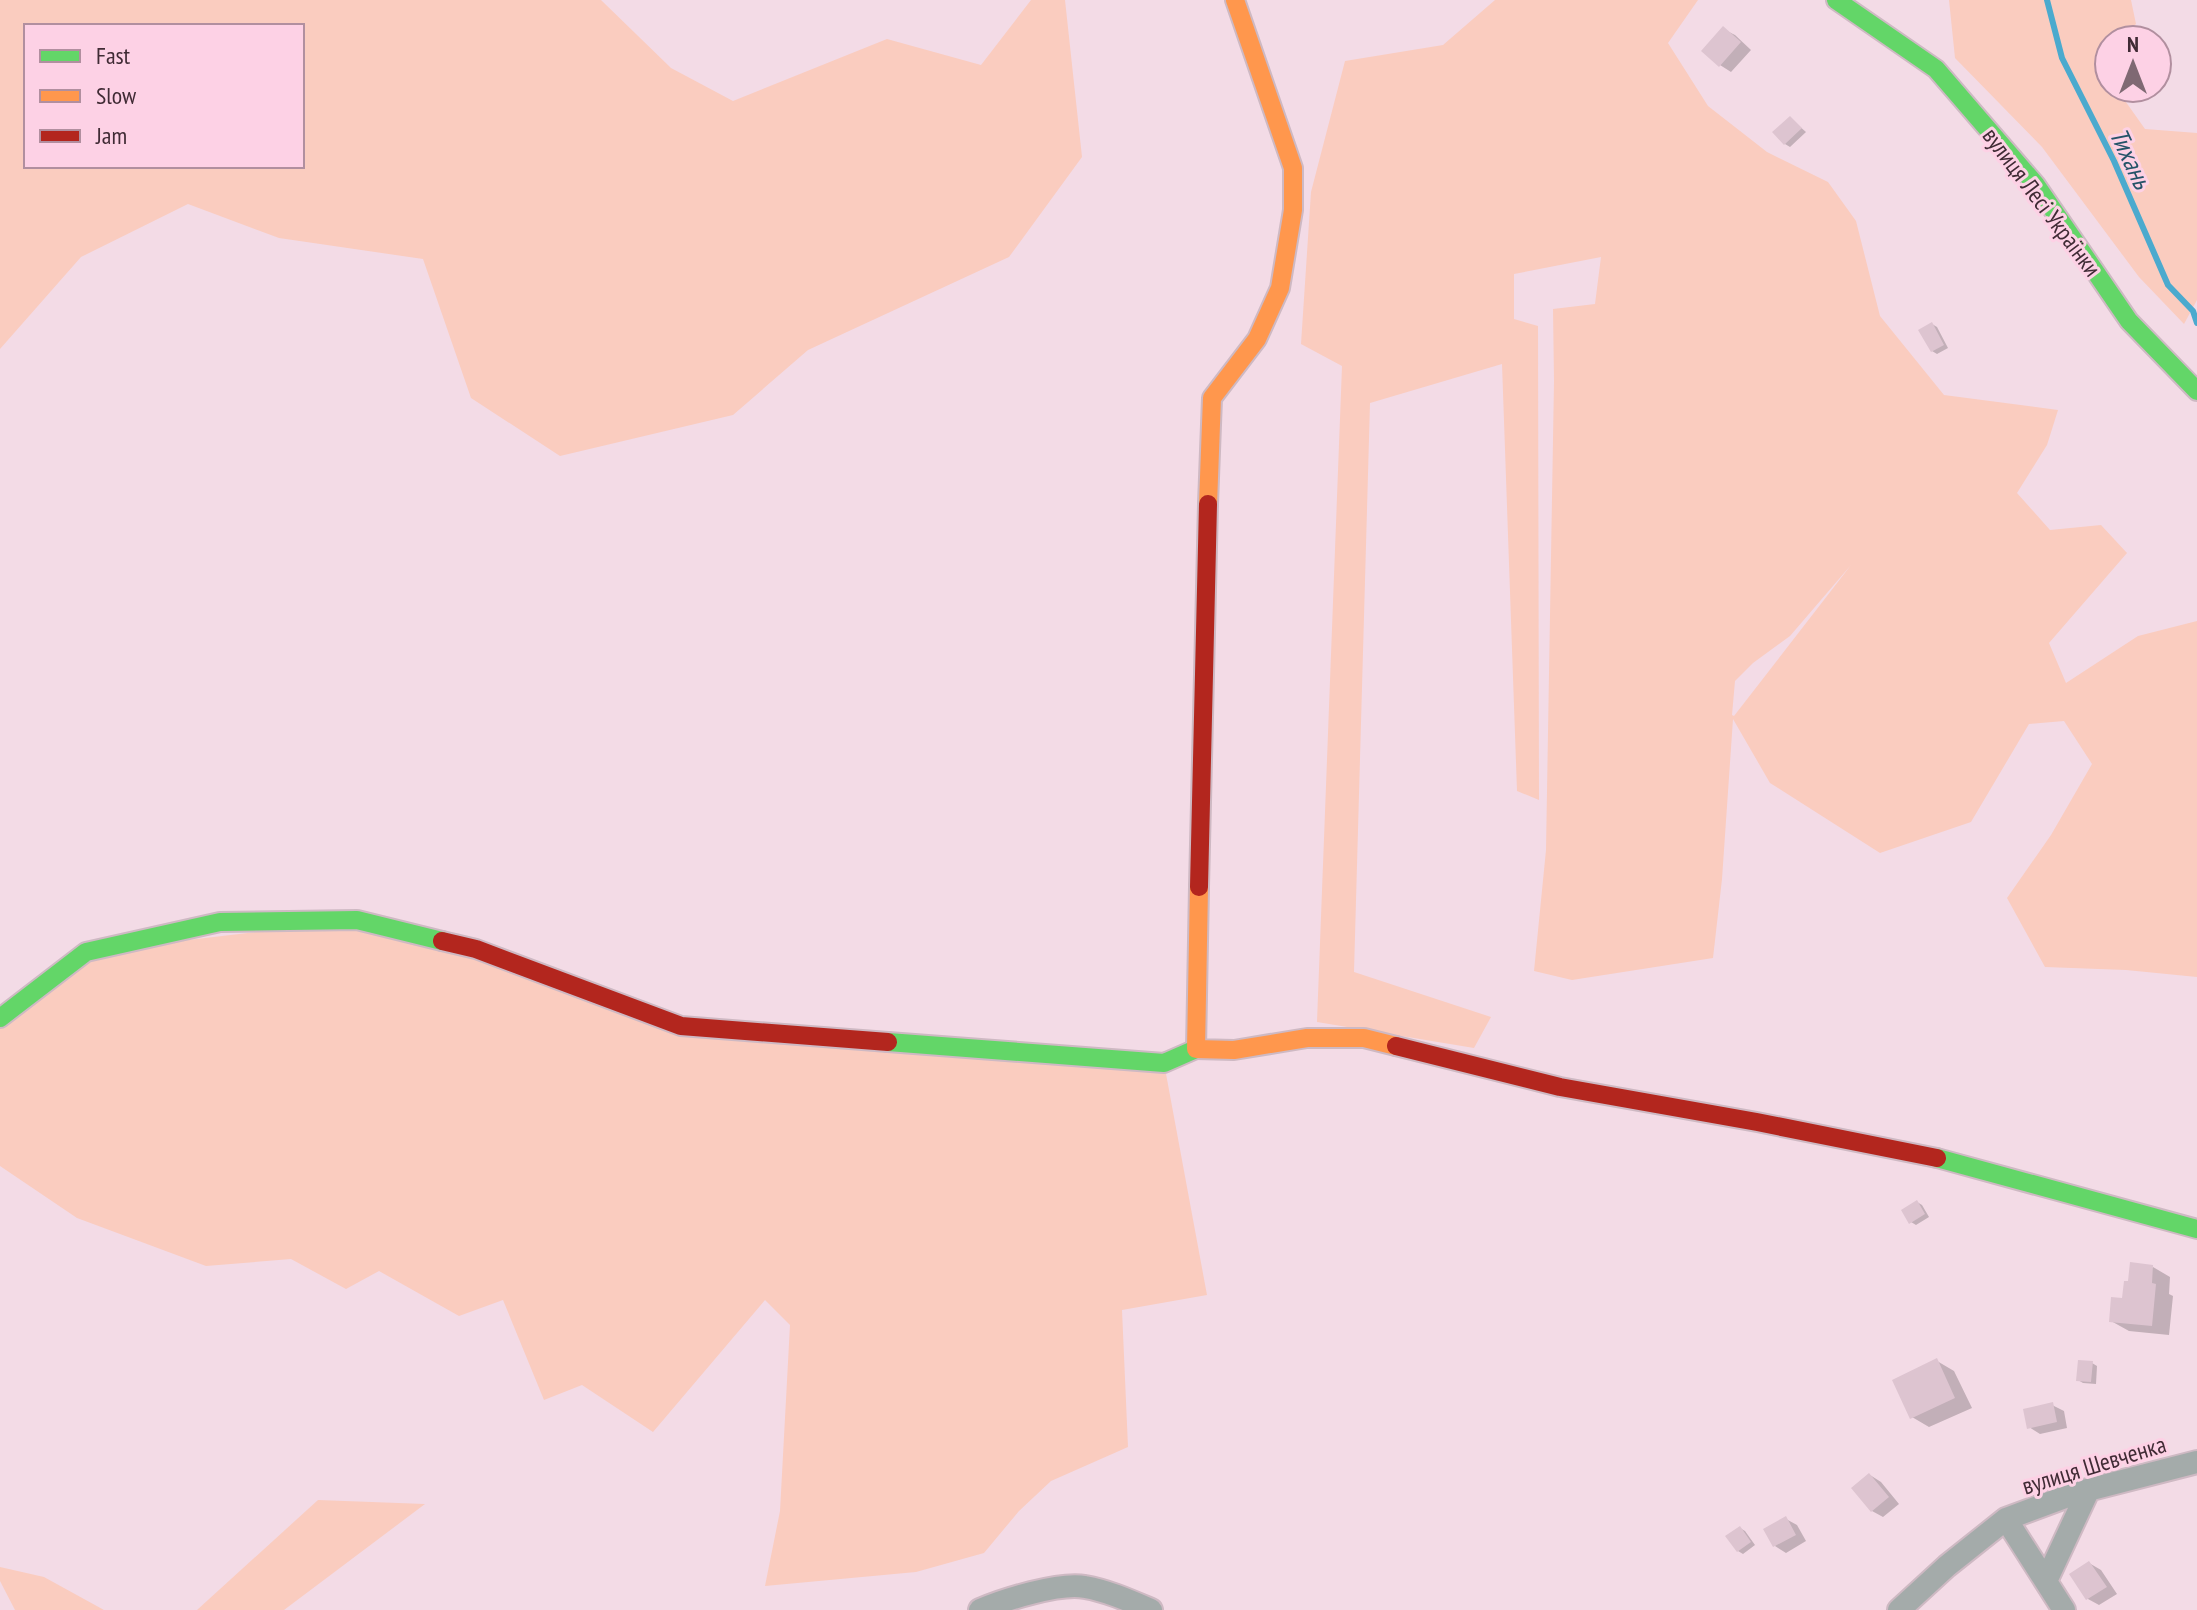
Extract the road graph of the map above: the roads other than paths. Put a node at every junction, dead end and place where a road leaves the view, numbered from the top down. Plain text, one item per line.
1 (1235, 0) edge
2 (1836, 0) edge
3 (2197, 391) edge
4 (0, 1018) edge
5 (1196, 1049) junction
6 (2197, 1229) edge
7 (2197, 1462) edge
8 (2088, 1491) junction
9 (2006, 1519) junction
10 (2046, 1581) junction
11 (980, 1610) edge
12 (1151, 1610) edge
13 (1899, 1610) edge
14 (2064, 1610) edge

1 - 5 street
2 - 3 street, вулиця Лесі Українки
4 - 5 street
5 - 6 street
7 - 8 street, вулиця Шевченка
8 - 9 street, вулиця Шевченка
8 - 10 street
9 - 10 street, вулиця Шевченка
9 - 13 street, вулиця Шевченка
10 - 14 street, вулиця Шевченка
11 - 12 street

